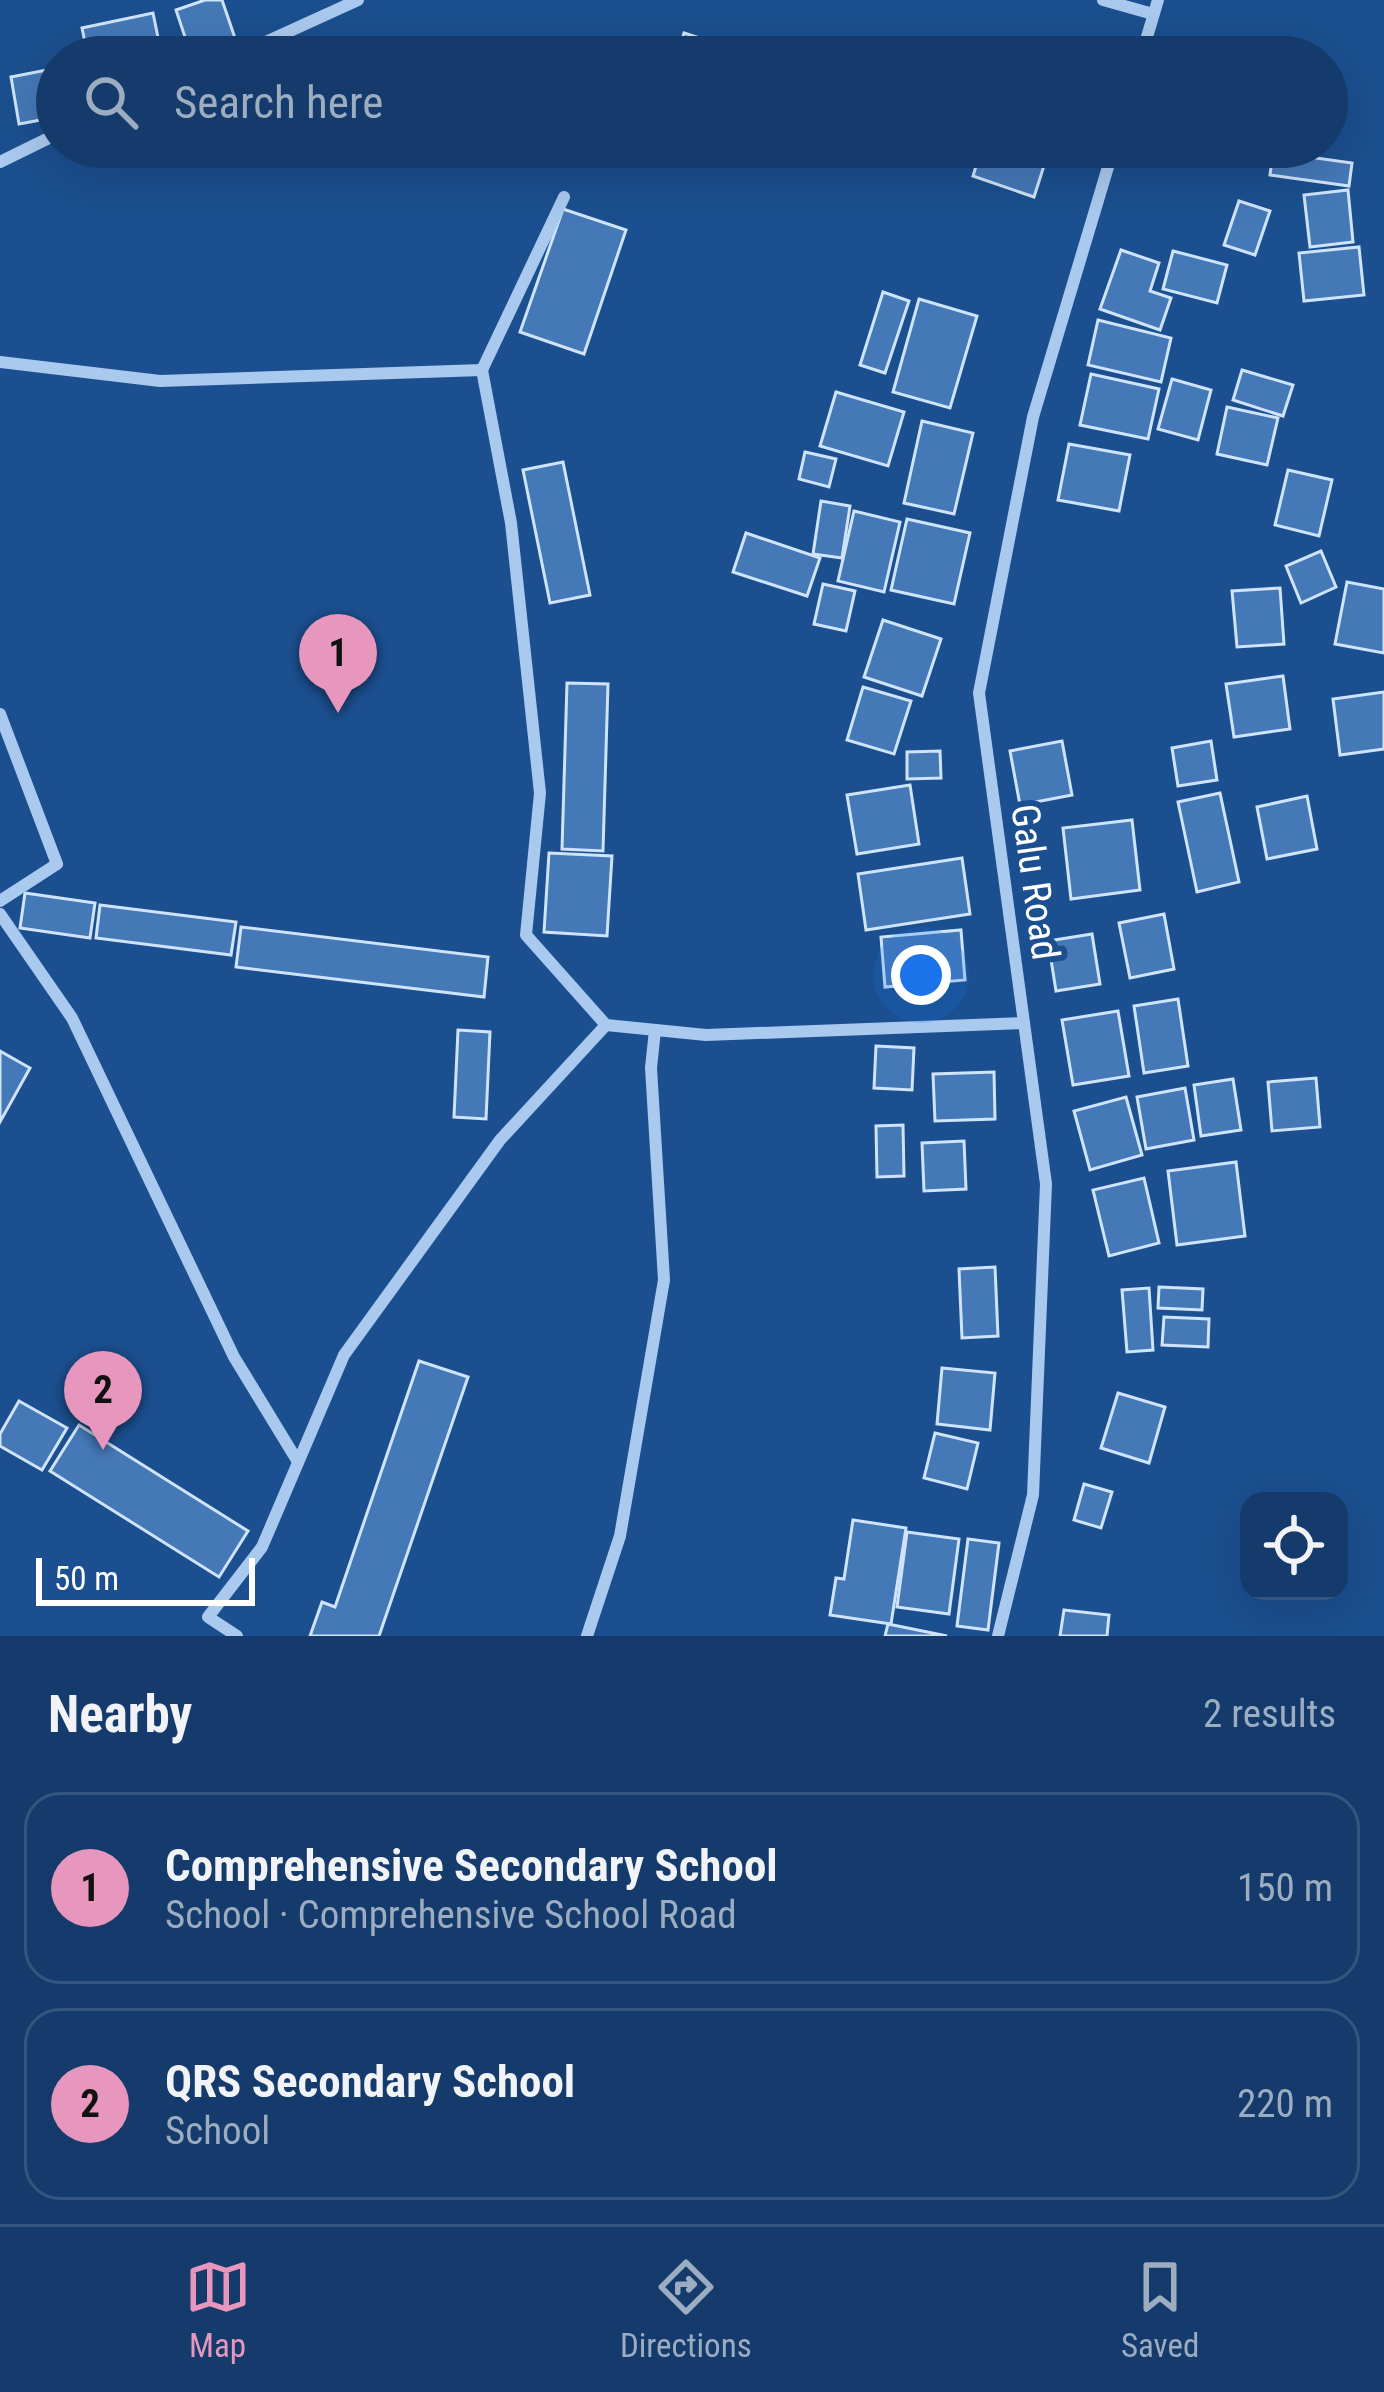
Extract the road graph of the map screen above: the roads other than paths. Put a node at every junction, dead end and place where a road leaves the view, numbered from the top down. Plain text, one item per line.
1 (358, 0) edge
2 (1103, 0) edge
3 (1155, 7) edge
4 (279, 36) edge
5 (1147, 36) edge
6 (36, 144) edge
7 (0, 162) edge
8 (1108, 168) edge
9 (564, 197) dead end
10 (0, 362) edge
11 (482, 370) junction
12 (0, 714) edge
13 (0, 901) edge
14 (0, 914) edge
15 (1024, 1023) junction
16 (606, 1025) junction
17 (655, 1030) junction
18 (298, 1462) junction
19 (237, 1636) edge
20 (587, 1636) edge
21 (998, 1636) edge

1 - 4 street
2 - 3 street
3 - 5 street
6 - 7 street
8 - 15 street, Galu Road
9 - 11 street
10 - 11 street
11 - 16 street
12 - 13 street
14 - 18 street
15 - 17 street
15 - 21 street, Galu Road
16 - 17 street
16 - 18 street
17 - 20 street
18 - 19 street

